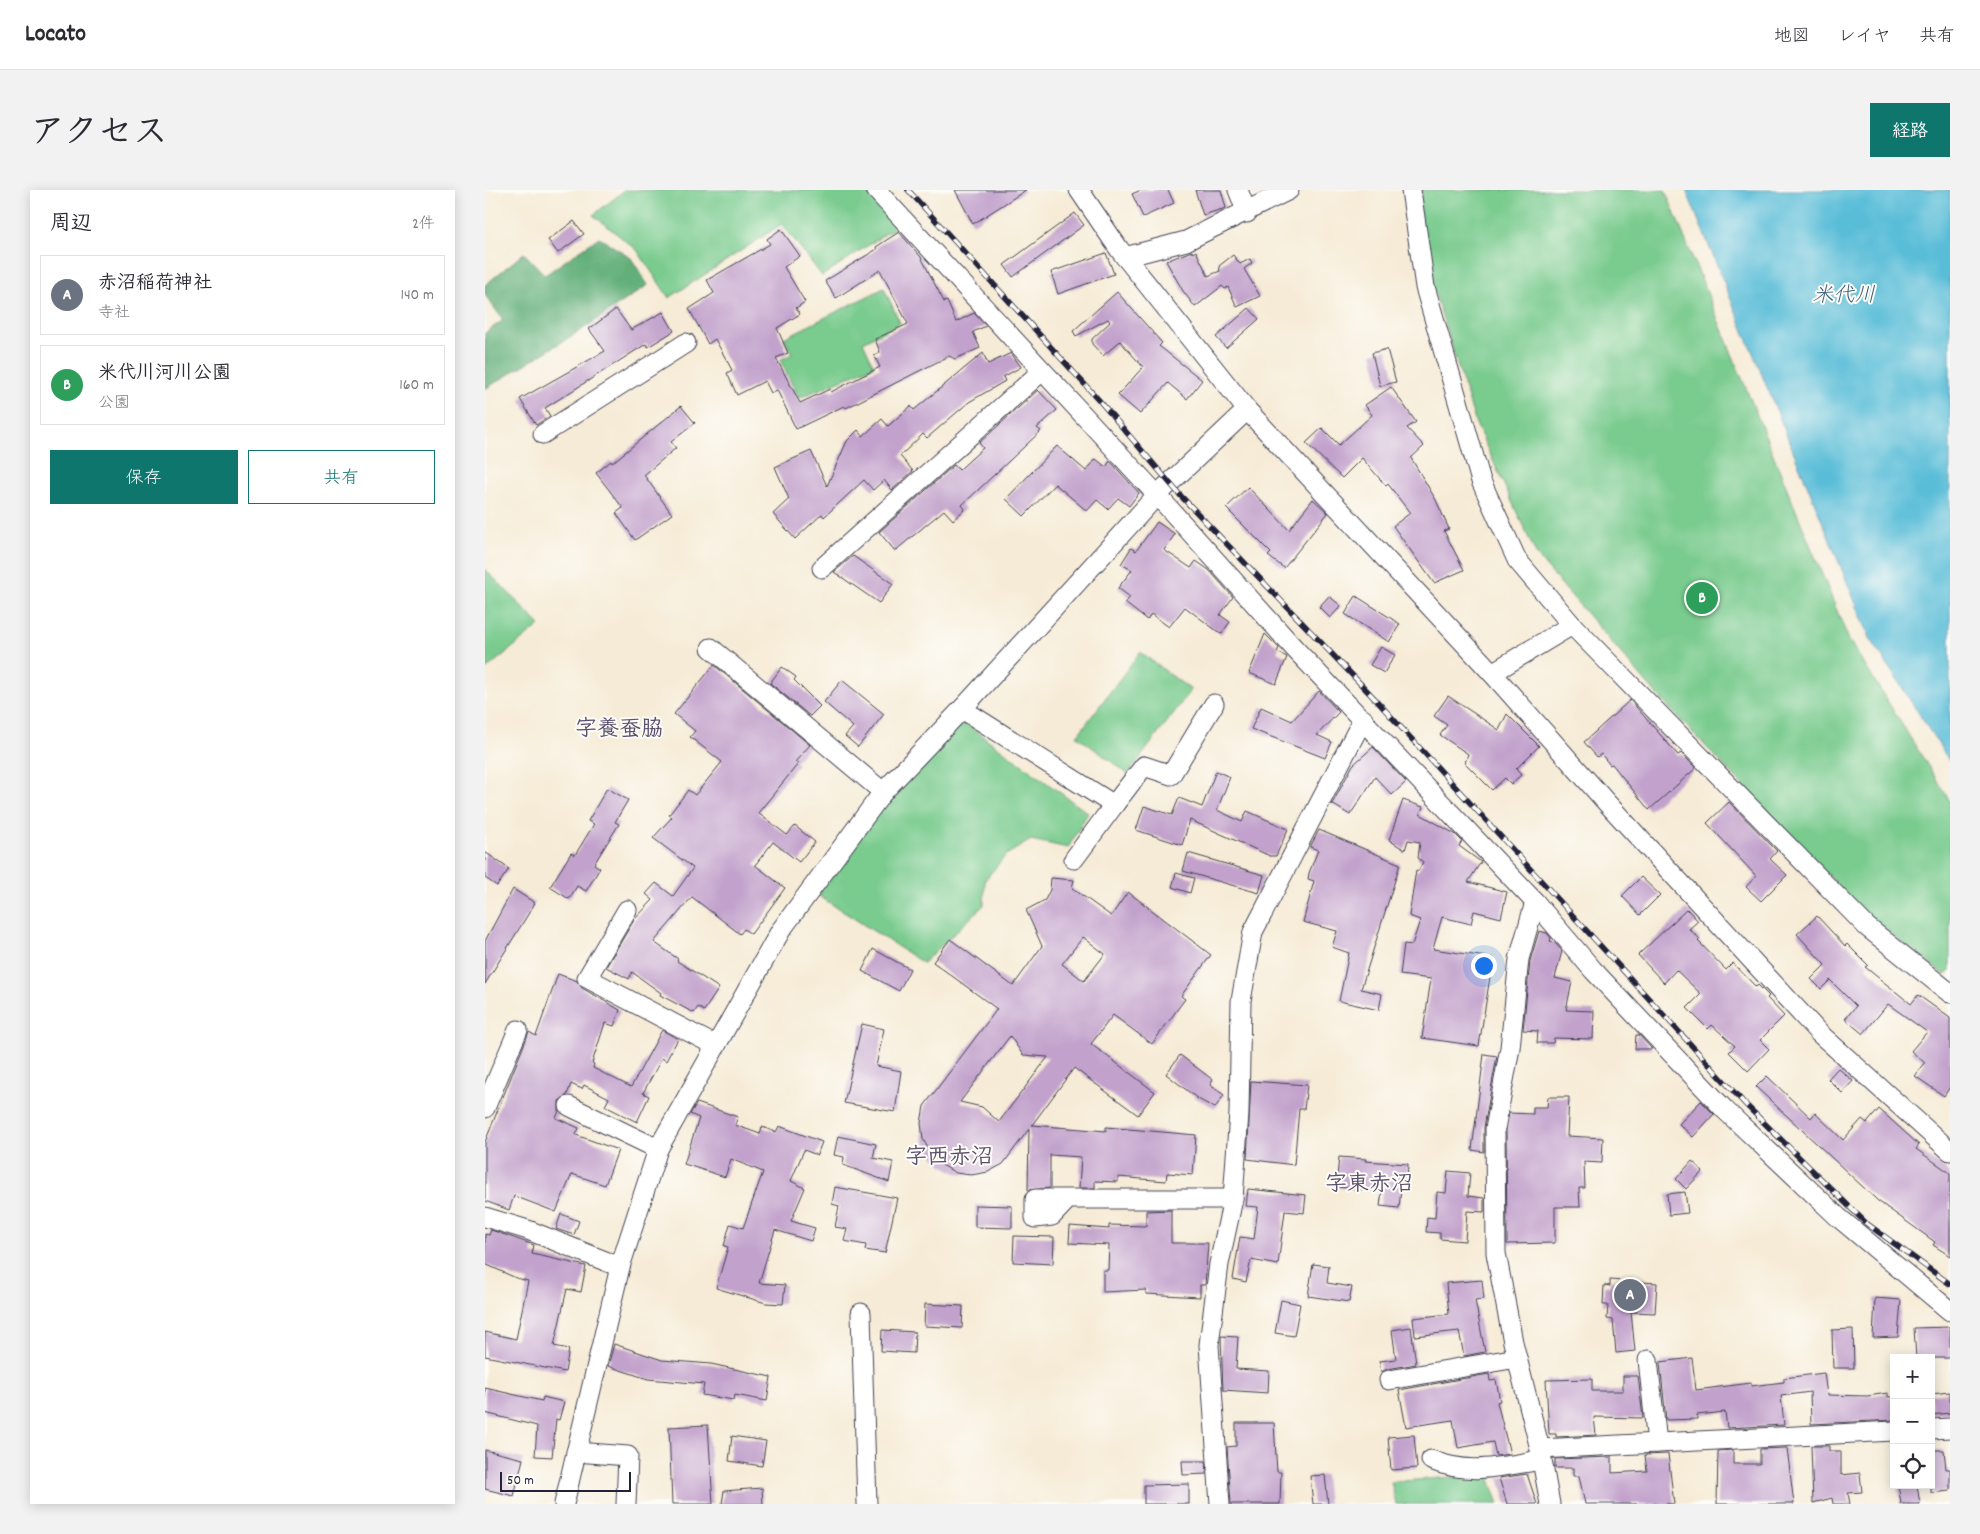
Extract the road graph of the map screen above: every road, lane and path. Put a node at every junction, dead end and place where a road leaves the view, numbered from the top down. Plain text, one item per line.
1 (876, 190) edge
2 (1079, 190) edge
3 (1238, 190) edge
4 (1289, 190) edge
5 (1411, 190) edge
6 (1247, 213) junction
7 (1125, 257) junction
8 (686, 343) dead end
9 (1042, 371) junction
10 (1247, 410) junction
11 (543, 434) dead end
12 (1157, 495) junction
13 (821, 568) dead end
14 (1572, 625) junction
15 (711, 648) dead end
16 (1492, 673) junction
17 (1214, 704) dead end
18 (961, 709) junction
19 (1363, 719) junction
20 (883, 792) junction
21 (1115, 806) junction
22 (1074, 859) dead end
23 (1535, 902) junction
24 (627, 910) dead end
25 (1950, 993) edge
26 (518, 1030) dead end
27 (716, 1046) junction
28 (569, 1106) dead end
29 (485, 1108) edge
30 (659, 1149) junction
31 (1950, 1151) edge
32 (1068, 1199) dead end
33 (1233, 1199) junction
34 (485, 1217) edge
35 (620, 1267) junction
36 (1950, 1311) edge
37 (861, 1313) dead end
38 (1517, 1358) junction
39 (1648, 1360) dead end
40 (1389, 1380) dead end
41 (1950, 1428) edge
42 (1935, 1429) edge
43 (1890, 1431) edge
44 (1657, 1443) junction
45 (576, 1452) junction
46 (1541, 1454) junction
47 (1431, 1460) dead end
48 (564, 1504) edge
49 (626, 1504) edge
50 (867, 1504) edge
51 (1220, 1504) edge
52 (1550, 1504) edge

1 - 9 street
2 - 7 street
3 - 6 street
4 - 6 street
5 - 14 street
6 - 7 street
7 - 10 street
8 - 11 street
9 - 12 street
9 - 13 street
10 - 12 street
10 - 16 street
12 - 18 street
12 - 19 street
14 - 16 street
14 - 25 street
15 - 20 street
16 - 31 street
17 - 21 street
18 - 20 street
18 - 21 street
19 - 23 street
19 - 33 street
20 - 27 street
21 - 22 street
23 - 36 street
23 - 38 street
24 - 27 street
26 - 29 street
27 - 30 street
28 - 30 street
30 - 35 street
32 - 33 street
33 - 51 street
34 - 35 street
35 - 45 street
37 - 50 street
38 - 40 street
38 - 46 street
39 - 44 street
41 - 42 street
43 - 44 street
44 - 46 street
45 - 48 street
45 - 49 street
46 - 47 street
46 - 52 street

